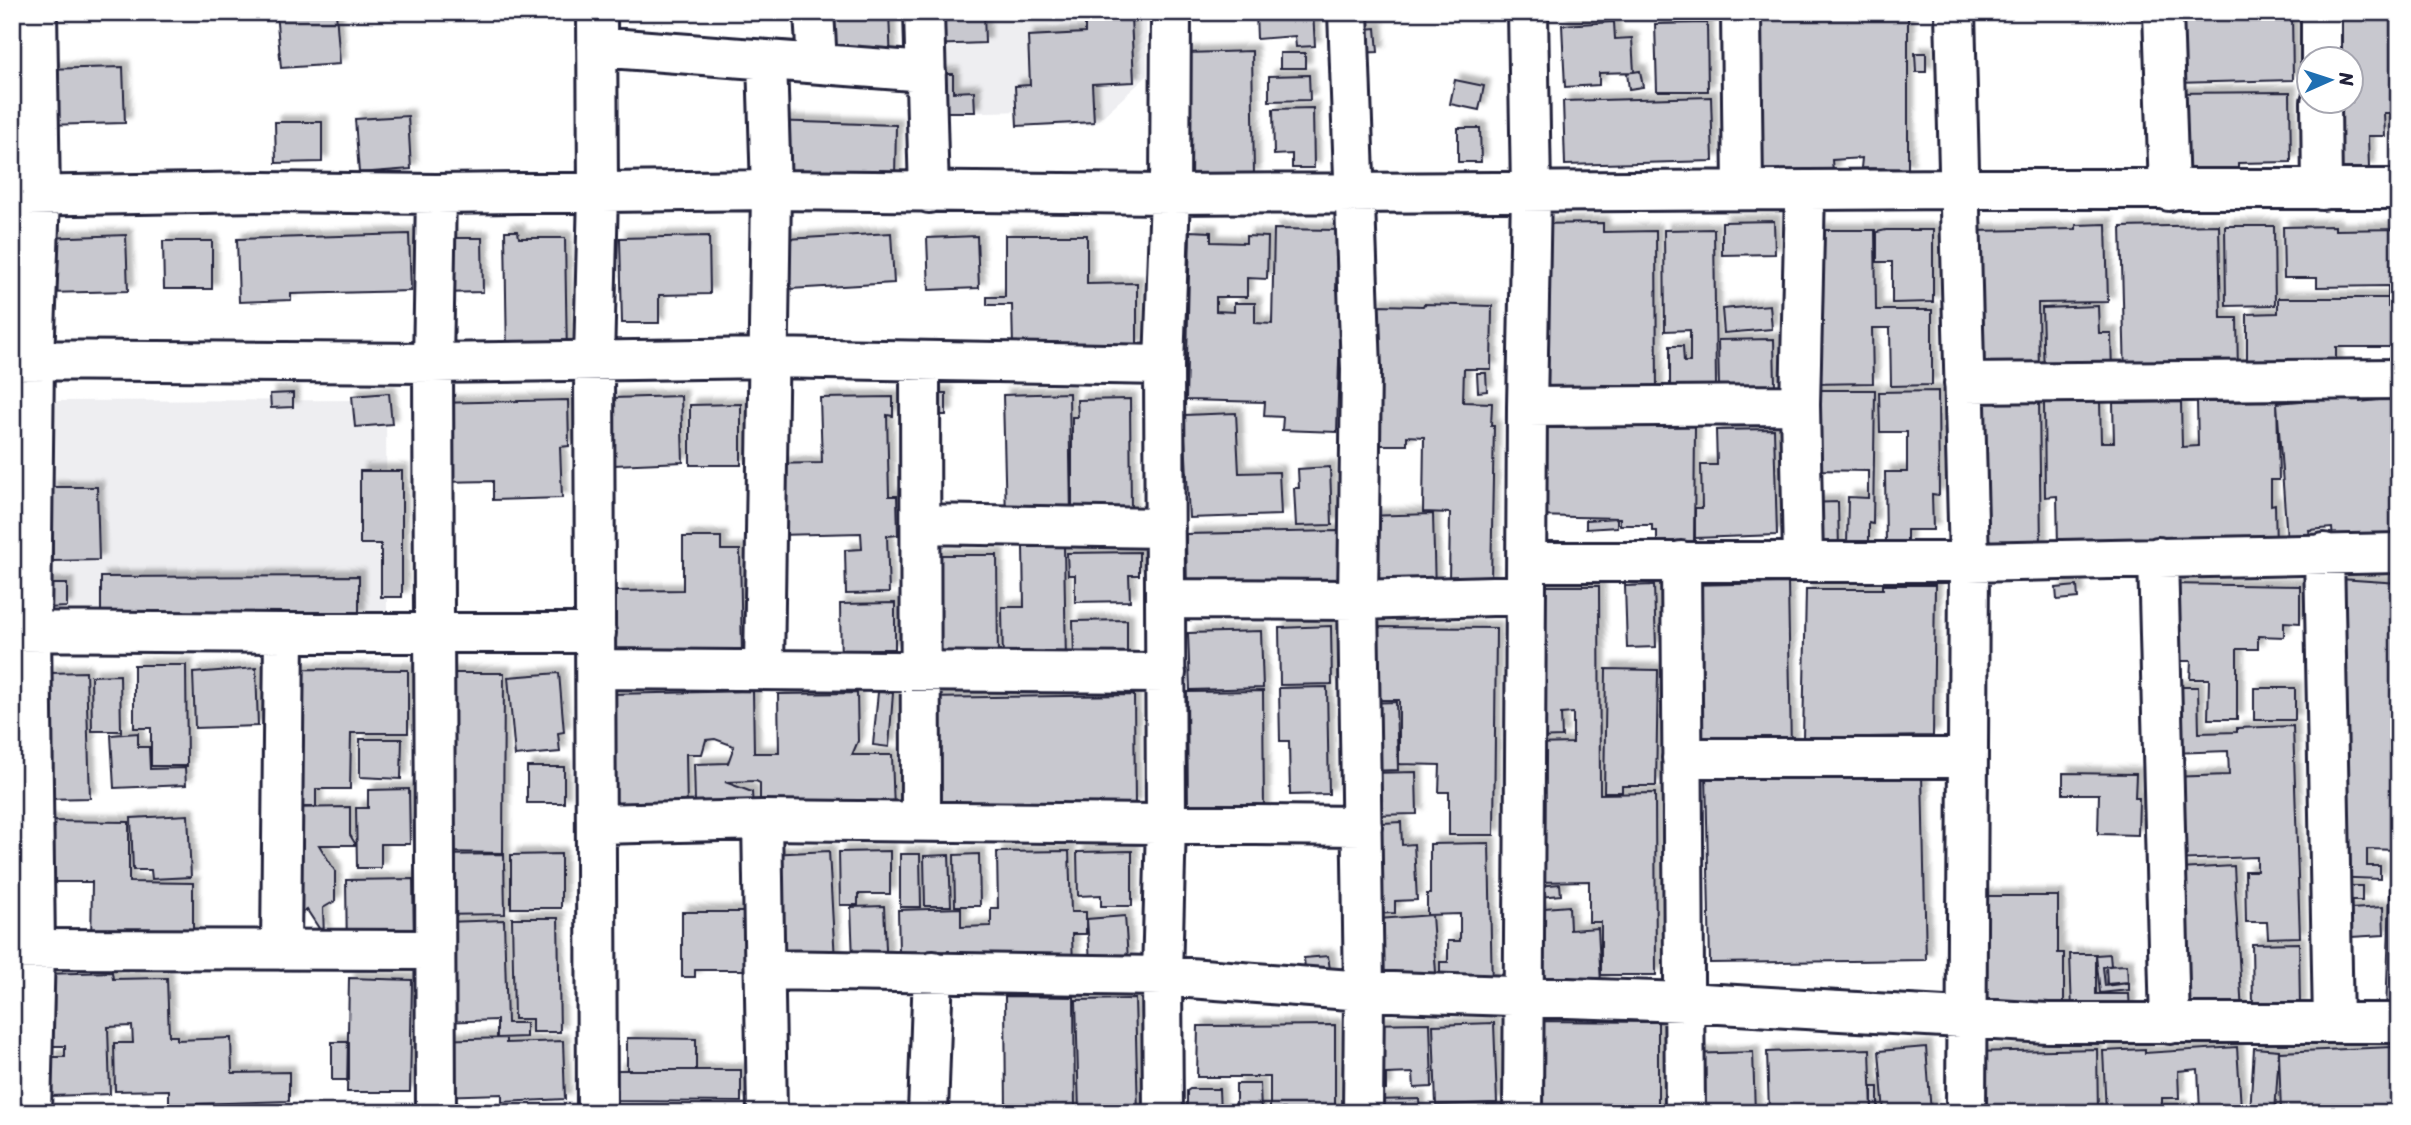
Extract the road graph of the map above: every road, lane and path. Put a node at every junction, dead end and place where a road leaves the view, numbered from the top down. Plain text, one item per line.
1 (37, 12) edge
2 (814, 12) edge
3 (924, 12) edge
4 (1171, 12) edge
5 (1348, 12) edge
6 (1528, 12) edge
7 (1741, 12) edge
8 (1955, 12) edge
9 (2163, 12) edge
10 (2321, 12) edge
11 (597, 29) edge
12 (2321, 46) edge
13 (767, 60) junction
14 (817, 63) junction
15 (926, 72) junction
16 (2321, 116) edge
17 (1960, 189) junction
18 (2399, 189) edge
19 (771, 190) junction
20 (1742, 190) junction
21 (2322, 190) junction
22 (1531, 191) junction
23 (1805, 191) junction
24 (2169, 191) junction
25 (598, 192) junction
26 (929, 193) junction
27 (1356, 193) junction
28 (436, 194) junction
29 (1170, 194) junction
30 (26, 197) edge
31 (768, 358) junction
32 (23, 360) edge
33 (594, 361) junction
34 (920, 361) junction
35 (433, 363) junction
36 (1164, 365) junction
37 (2399, 379) edge
38 (1965, 383) junction
39 (1801, 405) junction
40 (1527, 407) junction
41 (921, 524) junction
42 (1166, 528) junction
43 (2324, 553) junction
44 (2399, 553) edge
45 (2158, 557) junction
46 (1681, 561) junction
47 (1803, 561) junction
48 (1969, 562) junction
49 (1527, 579) junction
50 (1166, 600) junction
51 (1358, 600) junction
52 (22, 631) edge
53 (433, 633) junction
54 (284, 634) junction
55 (596, 651) junction
56 (764, 670) junction
57 (921, 671) junction
58 (1166, 673) junction
59 (1682, 758) junction
60 (1967, 758) junction
61 (762, 820) junction
62 (921, 821) junction
63 (1166, 823) junction
64 (598, 824) junction
65 (1362, 826) junction
66 (24, 948) edge
67 (281, 950) junction
68 (434, 950) junction
69 (766, 970) junction
70 (933, 971) junction
71 (1162, 975) junction
72 (1364, 991) junction
73 (1523, 998) junction
74 (1685, 1002) junction
75 (1965, 1016) junction
76 (2333, 1022) junction
77 (2399, 1023) edge
78 (2170, 1024) junction
79 (31, 1113) edge
80 (436, 1113) edge
81 (576, 1113) edge
82 (597, 1113) edge
83 (767, 1113) edge
84 (928, 1113) edge
85 (1163, 1113) edge
86 (1363, 1113) edge
87 (1523, 1113) edge
88 (1685, 1113) edge
89 (1966, 1113) edge

1 - 30 street
2 - 14 street
3 - 15 street
4 - 29 street
5 - 27 street
6 - 22 street
7 - 20 street
8 - 17 street
9 - 24 street
10 - 12 street
11 - 13 street
11 - 25 street
13 - 14 street
13 - 19 street
14 - 15 street
15 - 26 street
16 - 21 street
17 - 23 street
17 - 24 street
17 - 38 street
18 - 21 street
19 - 25 street
19 - 26 street
19 - 31 street
20 - 22 street
20 - 23 street
21 - 24 street
22 - 27 street
22 - 40 street
23 - 39 street
25 - 28 street
25 - 33 street
26 - 29 street
27 - 29 street
27 - 51 street
28 - 30 street
28 - 35 street
29 - 36 street
30 - 32 street
31 - 33 street
31 - 34 street
31 - 56 street
32 - 35 street
32 - 52 street
33 - 35 street
33 - 55 street
34 - 36 street
34 - 41 street
35 - 53 street
36 - 42 street
37 - 38 street
38 - 48 street
39 - 40 street
39 - 47 street
40 - 49 street
41 - 42 street
41 - 57 street
42 - 50 street
43 - 44 street
43 - 45 street
43 - 76 street
45 - 48 street
45 - 78 street
46 - 47 street
46 - 49 street
46 - 59 street
47 - 48 street
48 - 60 street
49 - 51 street
49 - 73 street
50 - 51 street
50 - 58 street
51 - 65 street
52 - 54 street
52 - 66 street
53 - 54 street
53 - 55 street
53 - 68 street
54 - 67 street
55 - 56 street
55 - 64 street
56 - 57 street
57 - 58 street
57 - 62 street
58 - 63 street
59 - 60 street
59 - 74 street
60 - 75 street
61 - 62 street
61 - 64 street
61 - 69 street
62 - 63 street
63 - 65 street
63 - 71 street
64 - 82 street
65 - 72 street
66 - 67 street
66 - 79 street
67 - 68 street
68 - 80 street
69 - 70 street
69 - 83 street
70 - 71 street
70 - 84 street
71 - 72 street
71 - 85 street
72 - 73 street
72 - 86 street
73 - 74 street
73 - 87 street
74 - 75 street
74 - 88 street
75 - 78 street
75 - 89 street
76 - 77 street
76 - 78 street
81 - 82 street

